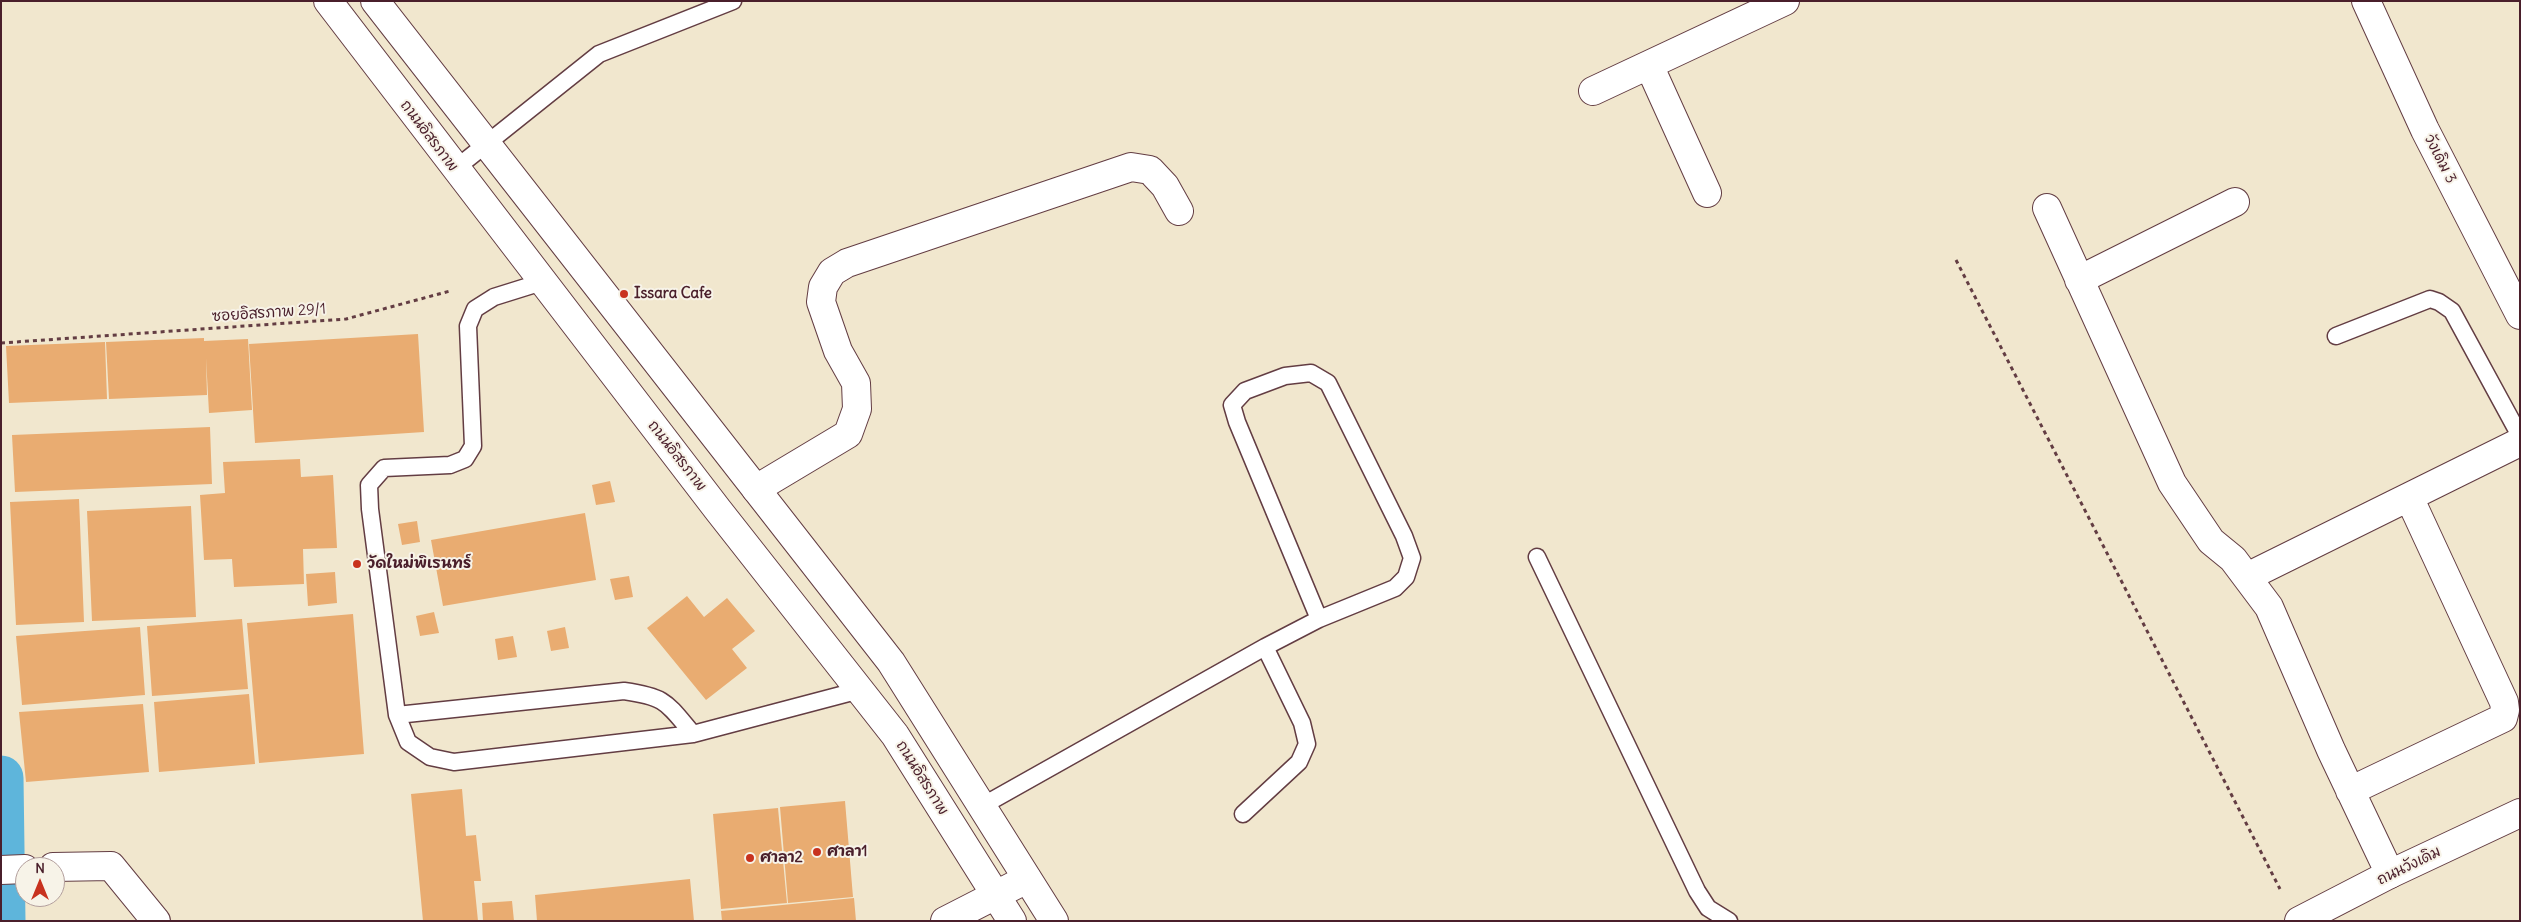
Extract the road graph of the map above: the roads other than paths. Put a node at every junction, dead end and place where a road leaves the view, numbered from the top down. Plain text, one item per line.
1 (328, 1) edge
2 (374, 1) edge
3 (733, 1) edge
4 (1785, 1) edge
5 (2366, 1) edge
6 (1649, 65) junction
7 (1593, 91) dead end
8 (486, 143) junction
9 (454, 169) junction
10 (1707, 192) dead end
11 (2235, 202) dead end
12 (2047, 208) dead end
13 (1179, 211) dead end
14 (2079, 280) junction
15 (542, 282) junction
16 (2520, 315) edge
17 (2336, 336) dead end
18 (2520, 436) edge
19 (2520, 442) edge
20 (756, 489) junction
21 (2409, 497) junction
22 (1537, 557) dead end
23 (2246, 577) junction
24 (1319, 619) junction
25 (1265, 647) junction
26 (860, 690) junction
27 (397, 715) junction
28 (693, 734) junction
29 (2350, 791) junction
30 (982, 806) junction
31 (2520, 813) edge
32 (1243, 814) dead end
33 (65, 867) edge
34 (2390, 874) junction
35 (1028, 879) junction
36 (996, 895) junction
37 (156, 921) edge
38 (945, 921) edge
39 (1012, 921) edge
40 (1054, 921) edge
41 (1729, 921) edge
42 (2299, 921) edge

1 - 9 street, ถนนอิสรภาพ
2 - 8 street
3 - 8 lane
4 - 6 street
5 - 16 street, วังเดิม 3
6 - 7 street
6 - 10 street
8 - 9 lane
8 - 20 street
9 - 15 street, ถนนอิสรภาพ
11 - 14 street
12 - 14 street
13 - 20 street
14 - 23 street
15 - 26 street, ถนนอิสรภาพ
15 - 27 lane
17 - 18 lane
19 - 21 street
20 - 30 street
21 - 23 street
21 - 29 street
22 - 41 lane
23 - 29 street
24 - 24 lane
24 - 25 lane
25 - 30 lane
25 - 32 lane
26 - 28 lane
26 - 36 street, ถนนอิสรภาพ
27 - 28 lane
27 - 28 lane
29 - 34 street
30 - 35 street
31 - 34 street, ถนนวังเดิม
33 - 37 street
34 - 42 street, ถนนวังเดิม
35 - 36 street
35 - 40 street
36 - 38 street
36 - 39 street, ถนนอิสรภาพ

